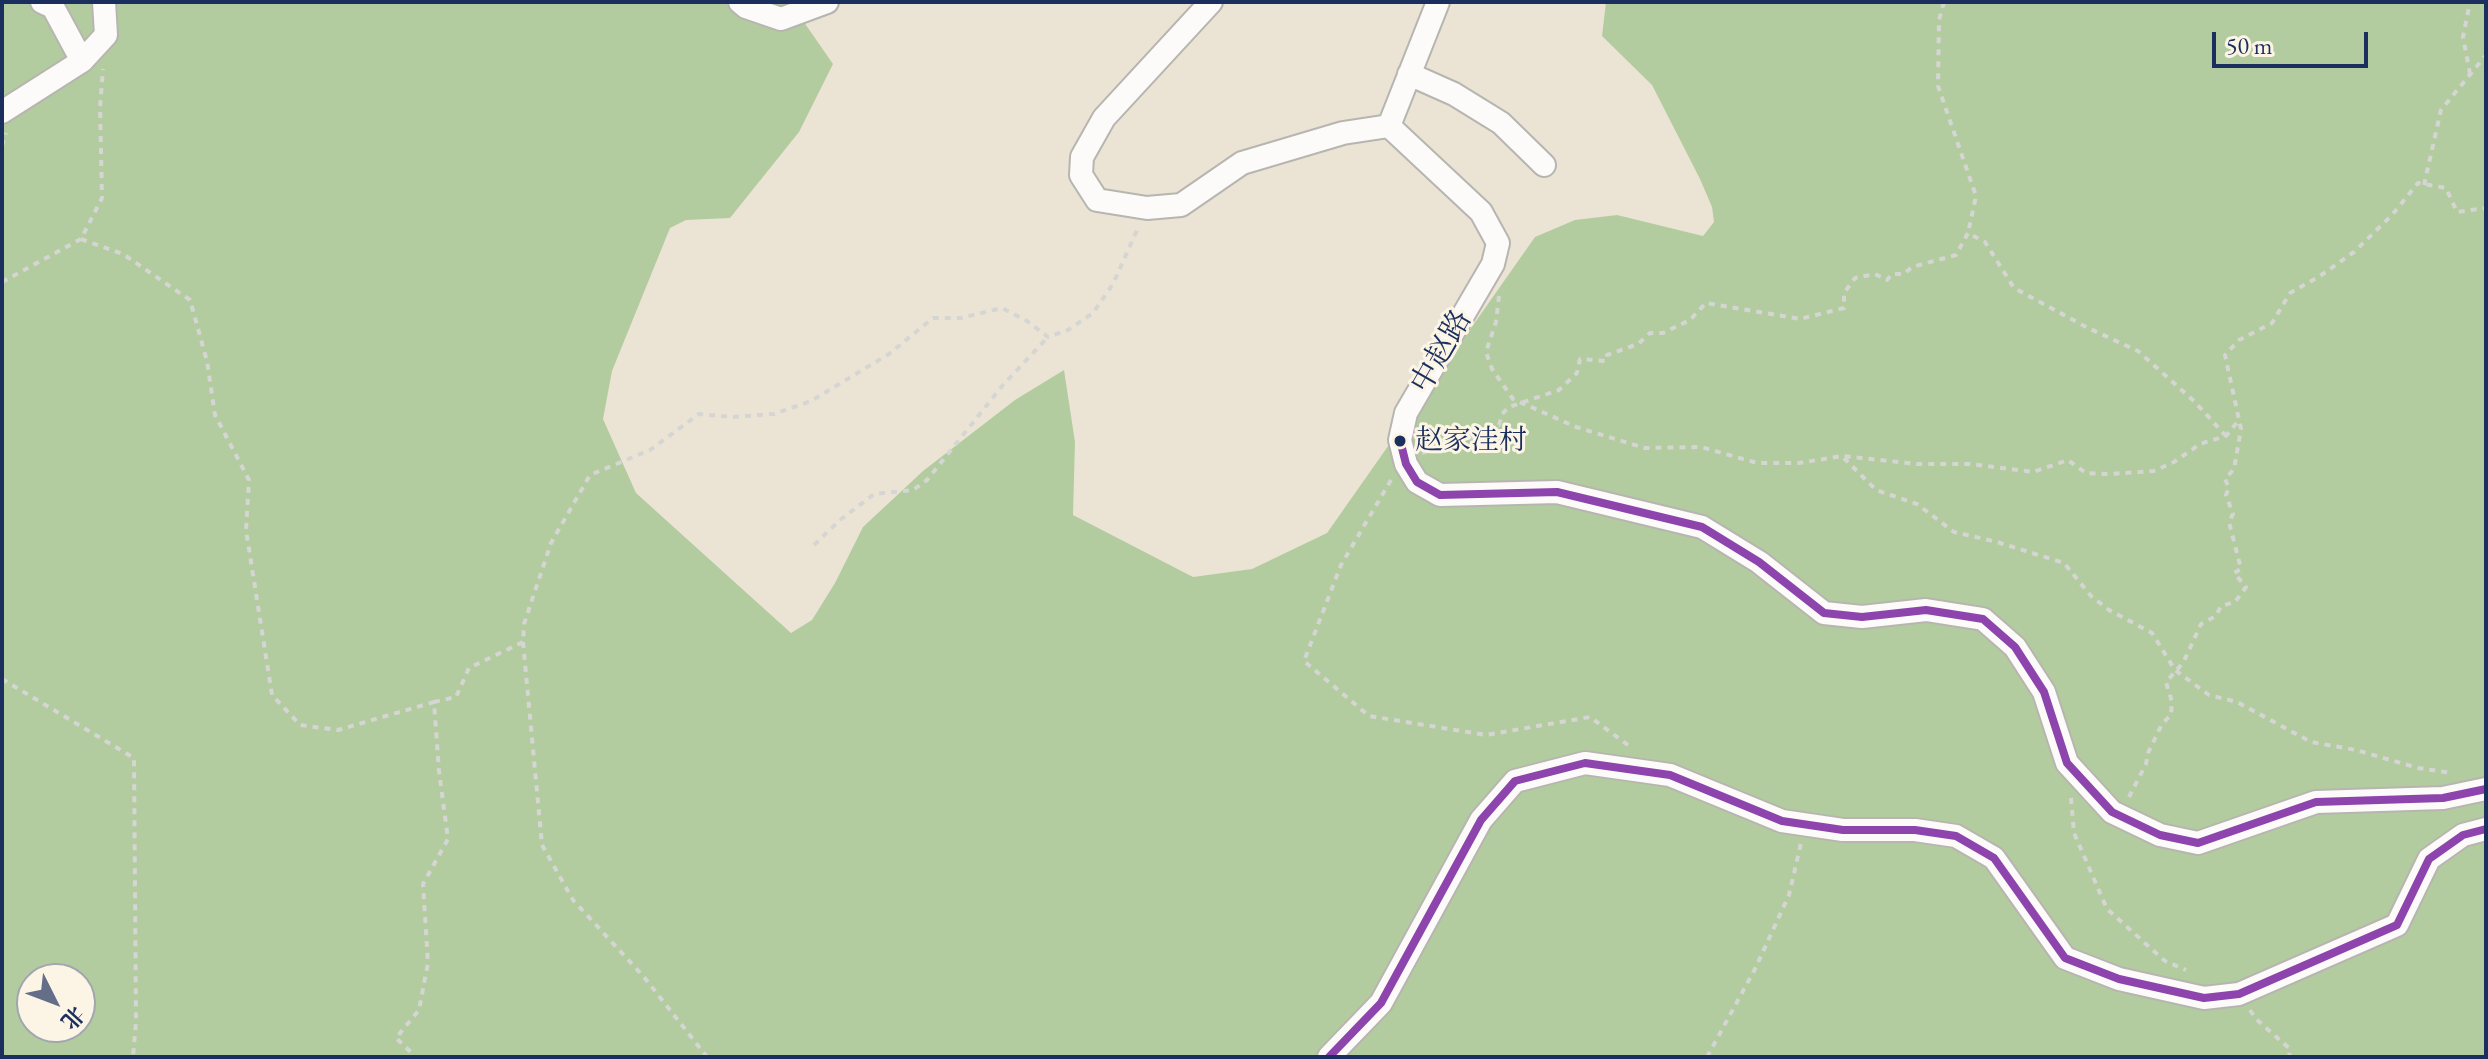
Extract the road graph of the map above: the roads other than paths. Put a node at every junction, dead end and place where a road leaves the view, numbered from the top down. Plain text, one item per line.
1 (42, 2) edge
2 (104, 2) edge
3 (740, 2) edge
4 (827, 2) edge
5 (1211, 2) edge
6 (1438, 2) edge
7 (82, 61) junction
8 (1409, 74) junction
9 (2, 112) edge
10 (1389, 126) junction
11 (1544, 165) dead end
12 (2486, 789) edge
13 (2486, 829) edge
14 (1329, 1057) edge

1 - 7 street
2 - 7 street
3 - 4 street
5 - 10 street
6 - 8 street
7 - 9 street
8 - 10 street
8 - 11 street
10 - 12 street, 中赵路
13 - 14 street

